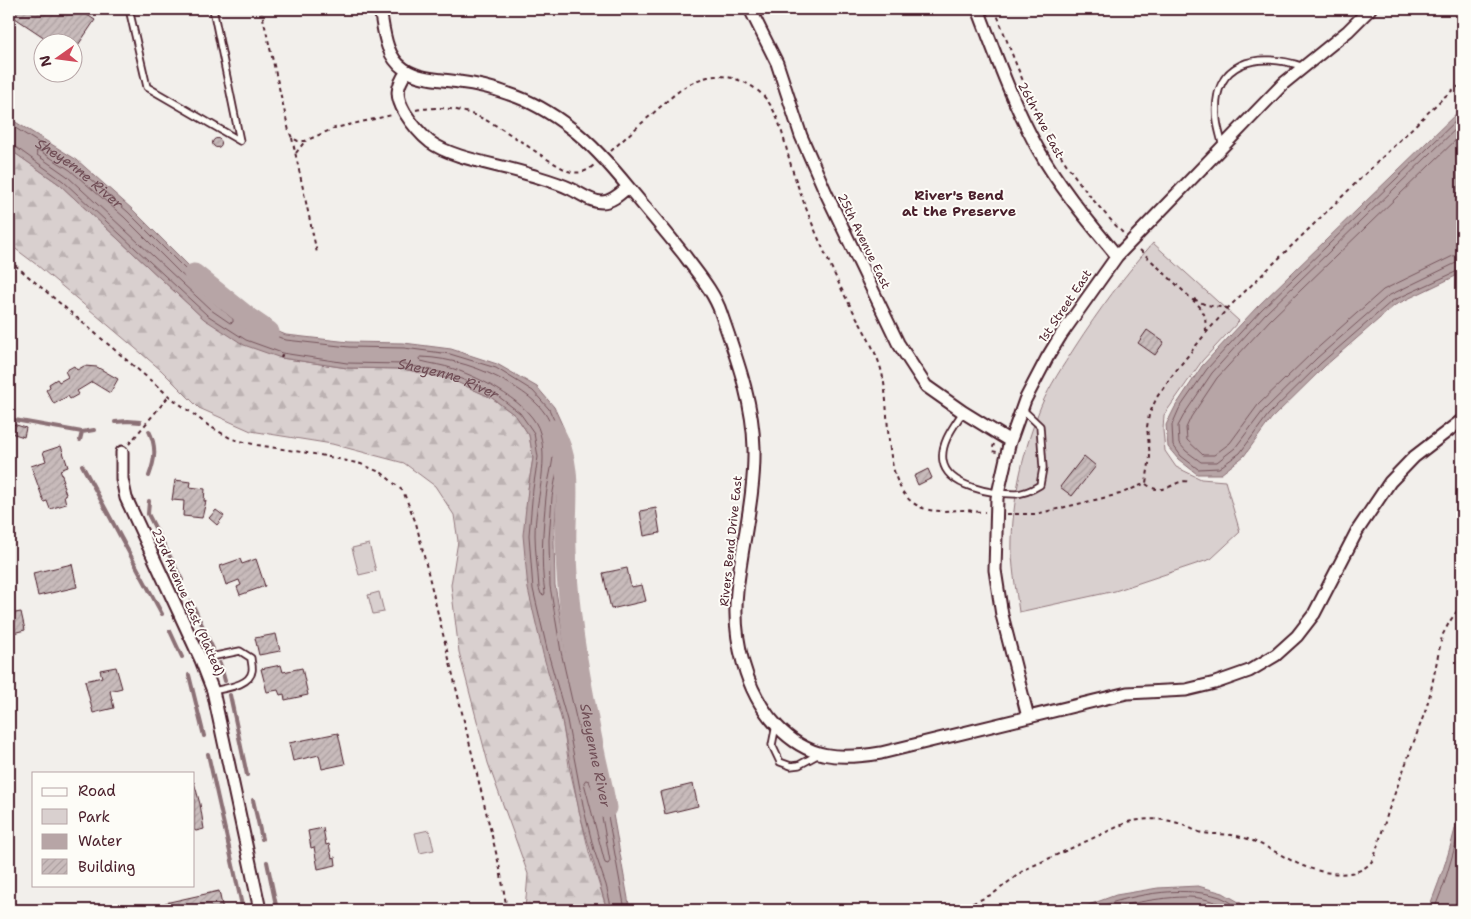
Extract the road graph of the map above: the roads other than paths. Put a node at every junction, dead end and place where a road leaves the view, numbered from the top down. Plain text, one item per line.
1 (129, 9) edge
2 (213, 9) edge
3 (380, 9) edge
4 (750, 9) edge
5 (978, 9) edge
6 (1370, 9) edge
7 (1304, 66) junction
8 (407, 71) junction
9 (1223, 147) junction
10 (628, 187) junction
11 (1117, 256) junction
12 (1022, 409) junction
13 (963, 412) junction
14 (1462, 420) edge
15 (1010, 441) junction
16 (122, 452) road end
17 (998, 493) junction
18 (201, 660) junction
19 (213, 691) junction
20 (1028, 717) junction
21 (776, 725) junction
22 (819, 754) junction
23 (260, 910) edge

1 - 2 lane
3 - 8 street
4 - 13 street, 25th Avenue East
5 - 11 street, 26th Ave East
6 - 7 street, 1st Street East
7 - 9 street, 1st Street East
7 - 9 lane
8 - 10 street, Rivers Bend Drive East
8 - 10 street
9 - 11 street, 1st Street East
10 - 21 street, Rivers Bend Drive East
11 - 12 street, 1st Street East
12 - 15 street, 1st Street East
12 - 17 lane
13 - 15 street, 25th Avenue East
13 - 17 lane
14 - 20 street, Rivers Bend Drive East
15 - 17 street, 1st Street East
16 - 18 street, 23rd Avenue East (Platted)
17 - 20 street, 1st Street East
18 - 19 street, 23rd Avenue East (Platted)
18 - 19 lane
19 - 23 street, 23rd Avenue East (Platted)
20 - 22 street, Rivers Bend Drive East
21 - 22 street, Rivers Bend Drive East
21 - 22 lane

